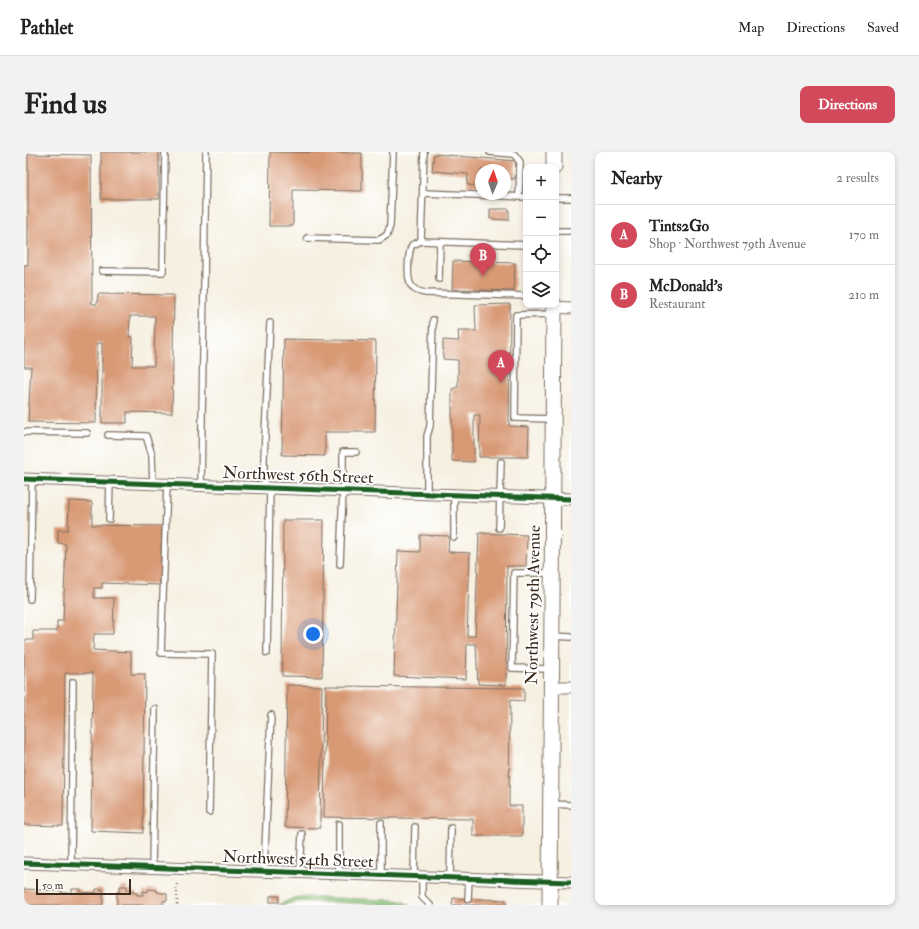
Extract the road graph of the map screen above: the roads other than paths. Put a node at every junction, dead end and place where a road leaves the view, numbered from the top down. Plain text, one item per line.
1 (165, 152) edge
2 (206, 152) edge
3 (393, 152) edge
4 (424, 152) edge
5 (490, 152) edge
6 (554, 152) edge
7 (502, 155) edge
8 (554, 164) edge
9 (423, 192) junction
10 (475, 194) edge
11 (511, 196) edge
12 (519, 197) junction
13 (523, 197) edge
14 (559, 198) edge
15 (571, 198) edge
16 (559, 231) edge
17 (571, 231) edge
18 (307, 238) dead end
19 (421, 241) junction
20 (440, 242) junction
21 (523, 245) edge
22 (102, 271) dead end
23 (439, 279) dead end
24 (523, 296) edge
25 (571, 308) edge
26 (554, 309) edge
27 (433, 320) dead end
28 (270, 323) dead end
29 (552, 419) junction
30 (24, 432) edge
31 (86, 433) dead end
32 (108, 435) dead end
33 (356, 452) dead end
34 (501, 462) dead end
35 (28, 479) edge
36 (110, 482) junction
37 (153, 484) junction
38 (168, 484) junction
39 (201, 486) junction
40 (267, 487) junction
41 (343, 490) junction
42 (426, 493) junction
43 (454, 494) junction
44 (500, 496) junction
45 (553, 498) junction
46 (571, 499) edge
47 (109, 520) dead end
48 (499, 528) dead end
49 (454, 537) dead end
50 (340, 564) dead end
51 (553, 573) junction
52 (30, 600) dead end
53 (552, 636) junction
54 (571, 637) edge
55 (267, 653) dead end
56 (551, 669) junction
57 (73, 682) dead end
58 (551, 686) junction
59 (571, 687) edge
60 (155, 709) dead end
61 (271, 715) dead end
62 (550, 804) junction
63 (571, 805) edge
64 (209, 812) dead end
65 (381, 822) dead end
66 (339, 824) dead end
67 (415, 827) dead end
68 (451, 828) dead end
69 (302, 834) dead end
70 (24, 863) edge
71 (72, 864) junction
72 (152, 868) junction
73 (264, 872) junction
74 (300, 872) junction
75 (339, 874) junction
76 (381, 875) junction
77 (418, 876) junction
78 (450, 878) junction
79 (470, 878) junction
80 (550, 881) junction
81 (571, 882) edge
82 (468, 899) dead end
83 (430, 905) edge
84 (550, 905) edge

1 - 22 lane
2 - 39 lane
3 - 18 lane
4 - 9 lane
5 - 7 lane
6 - 8 main road
7 - 12 lane
9 - 10 lane
9 - 19 lane
11 - 12 lane
12 - 13 lane
14 - 15 lane
16 - 17 lane
19 - 20 lane
19 - 24 lane
20 - 21 lane
20 - 23 lane
25 - 26 street
26 - 29 main road, Northwest 79th Avenue
26 - 29 lane
27 - 42 lane
28 - 40 lane
29 - 45 main road, Northwest 79th Avenue
30 - 31 lane
32 - 37 lane
33 - 41 lane
34 - 44 lane
35 - 36 street, Northwest 56th Street
35 - 52 lane
36 - 37 street, Northwest 56th Street
36 - 47 lane
37 - 38 street, Northwest 56th Street
38 - 39 street, Northwest 56th Street
38 - 64 lane
39 - 40 street, Northwest 56th Street
40 - 41 street, Northwest 56th Street
40 - 55 lane
41 - 42 street, Northwest 56th Street
41 - 50 lane
42 - 43 street, Northwest 56th Street
43 - 44 street, Northwest 56th Street
43 - 49 lane
44 - 45 street, Northwest 56th Street
44 - 48 lane
45 - 46 street, Northwest 56th Street
45 - 51 main road, Northwest 79th Avenue
51 - 53 main road, Northwest 79th Avenue
51 - 56 lane
53 - 54 lane
53 - 56 main road, Northwest 79th Avenue
56 - 58 main road, Northwest 79th Avenue
57 - 71 lane
58 - 59 street
58 - 62 main road, Northwest 79th Avenue
60 - 72 lane
61 - 73 lane
62 - 63 lane
62 - 80 main road, Northwest 79th Avenue
65 - 76 lane
66 - 75 lane
67 - 77 lane
68 - 78 lane
69 - 74 lane
70 - 71 street, Northwest 54th Street
71 - 72 street, Northwest 54th Street
72 - 73 street, Northwest 54th Street
73 - 74 street, Northwest 54th Street
74 - 75 street, Northwest 54th Street
75 - 76 street, Northwest 54th Street
76 - 77 street, Northwest 54th Street
77 - 78 street, Northwest 54th Street
77 - 83 lane
78 - 79 street, Northwest 54th Street
79 - 80 street, Northwest 54th Street
79 - 82 lane
80 - 81 street, Northwest 54th Street
80 - 84 main road, Northwest 79th Avenue

